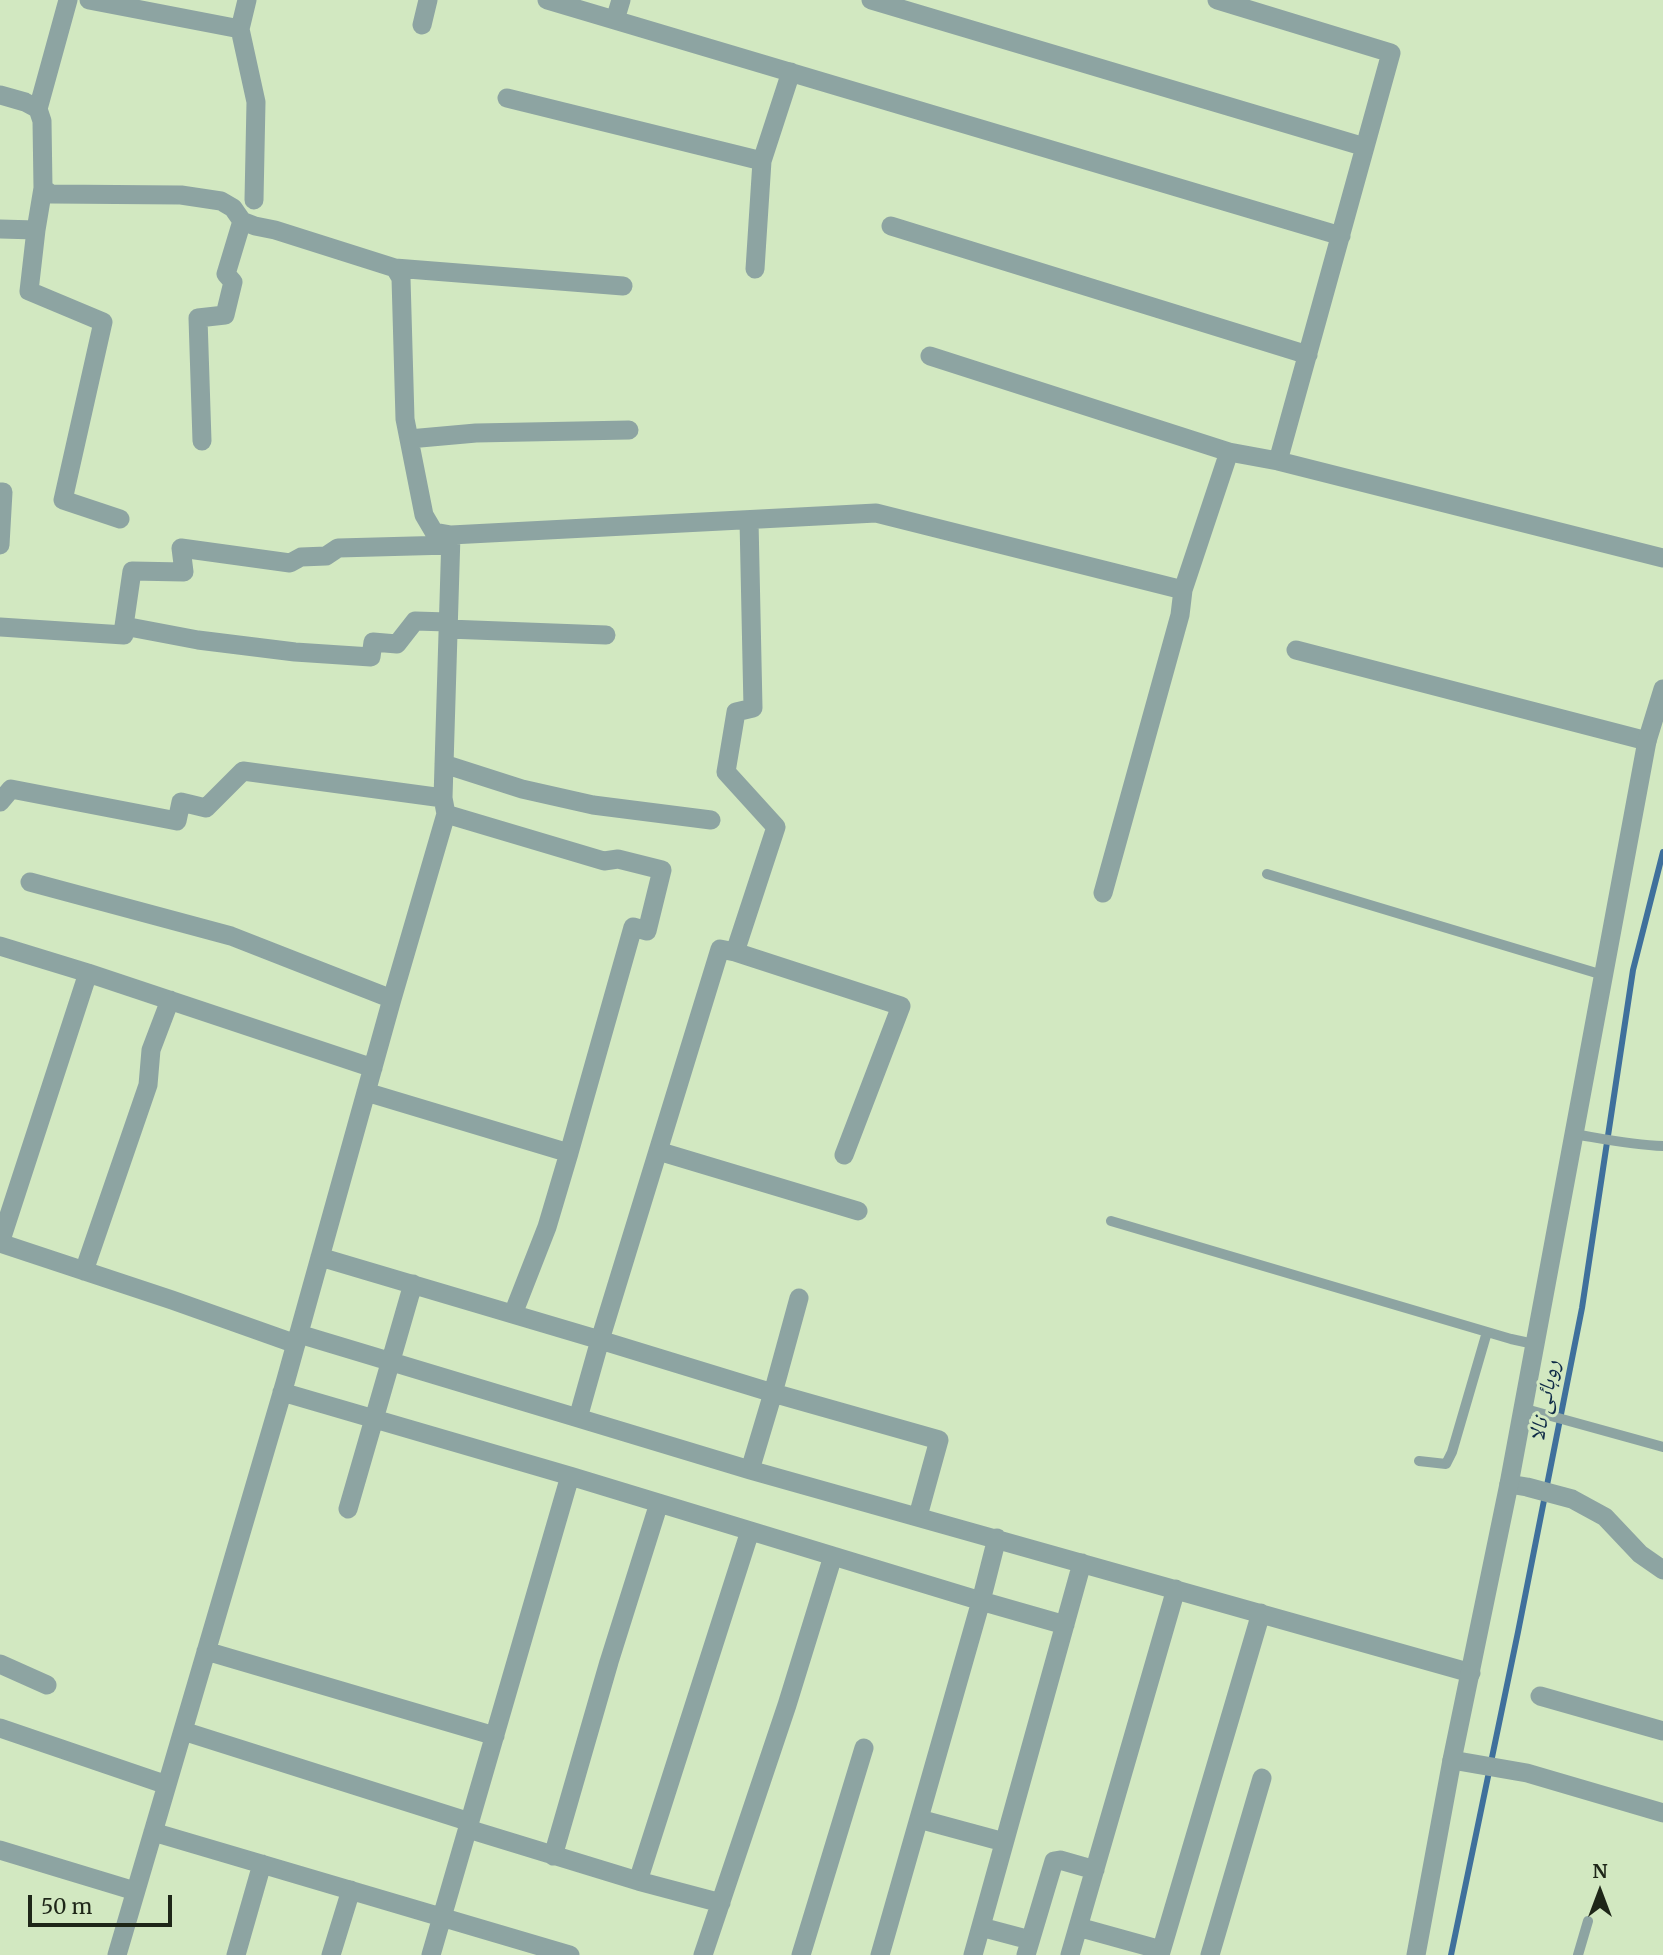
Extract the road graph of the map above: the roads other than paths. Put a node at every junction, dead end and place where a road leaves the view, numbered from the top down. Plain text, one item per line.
1 (68, 0) edge
2 (89, 0) edge
3 (247, 0) edge
4 (428, 0) edge
5 (547, 0) edge
6 (621, 0) edge
7 (871, 0) edge
8 (1217, 0) edge
9 (615, 20) junction
10 (422, 26) dead end
11 (240, 29) junction
12 (791, 72) junction
13 (0, 95) edge
14 (507, 98) dead end
15 (38, 109) junction
16 (1365, 147) junction
17 (762, 161) junction
18 (43, 188) junction
19 (254, 200) dead end
20 (242, 221) junction
21 (891, 226) dead end
22 (0, 229) edge
23 (36, 230) junction
24 (1341, 236) junction
25 (394, 268) junction
26 (755, 268) dead end
27 (623, 286) dead end
28 (1308, 355) junction
29 (930, 356) dead end
30 (629, 430) dead end
31 (409, 439) junction
32 (202, 441) dead end
33 (1229, 452) junction
34 (1278, 461) junction
35 (0, 492) edge
36 (120, 519) dead end
37 (749, 520) junction
38 (450, 540) junction
39 (0, 544) edge
40 (1663, 558) edge
41 (1183, 590) junction
42 (124, 626) junction
43 (448, 626) junction
44 (0, 627) edge
45 (607, 635) dead end
46 (1296, 650) dead end
47 (1663, 689) edge
48 (1647, 741) junction
49 (444, 764) junction
50 (0, 802) edge
51 (444, 806) junction
52 (710, 820) dead end
53 (1267, 874) dead end
54 (30, 882) dead end
55 (1103, 893) dead end
56 (0, 946) edge
57 (735, 952) junction
58 (88, 973) junction
59 (1603, 975) junction
60 (392, 999) junction
61 (170, 1000) junction
62 (373, 1068) junction
63 (366, 1092) junction
64 (1578, 1135) junction
65 (1663, 1146) edge
66 (658, 1151) junction
67 (569, 1153) junction
68 (844, 1155) dead end
69 (858, 1211) dead end
70 (1111, 1221) dead end
71 (0, 1243) edge
72 (320, 1257) junction
73 (84, 1271) junction
74 (413, 1284) junction
75 (799, 1298) dead end
76 (513, 1314) junction
77 (1486, 1332) junction
78 (297, 1339) junction
79 (600, 1340) junction
80 (1534, 1344) junction
81 (390, 1362) junction
82 (282, 1392) junction
83 (773, 1393) junction
84 (1527, 1410) junction
85 (578, 1418) junction
86 (374, 1419) junction
87 (1663, 1447) edge
88 (1419, 1461) dead end
89 (750, 1470) junction
90 (570, 1476) junction
91 (1518, 1485) junction
92 (659, 1503) junction
93 (348, 1509) dead end
94 (918, 1516) junction
95 (750, 1531) junction
96 (997, 1538) junction
97 (834, 1556) junction
98 (1082, 1563) junction
99 (1663, 1570) edge
100 (1176, 1589) junction
101 (982, 1601) junction
102 (1261, 1613) junction
103 (1065, 1625) junction
104 (206, 1651) junction
105 (0, 1664) edge
106 (1471, 1673) junction
107 (47, 1685) dead end
108 (1540, 1696) dead end
109 (0, 1728) edge
110 (183, 1731) junction
111 (1663, 1731) edge
112 (495, 1736) junction
113 (864, 1748) dead end
114 (1458, 1761) junction
115 (1262, 1778) dead end
116 (167, 1785) junction
117 (1663, 1813) edge
118 (919, 1819) junction
119 (469, 1825) junction
120 (153, 1832) junction
121 (1004, 1842) junction
122 (0, 1850) edge
123 (554, 1856) junction
124 (262, 1864) junction
125 (1095, 1870) junction
126 (638, 1881) junction
127 (135, 1891) junction
128 (351, 1891) junction
129 (721, 1903) junction
130 (443, 1917) junction
131 (1588, 1921) dead end
132 (981, 1927) junction
133 (1078, 1927) junction
134 (1028, 1947) edge
135 (527, 1949) edge
136 (1161, 1953) edge
137 (117, 1955) edge
138 (236, 1955) edge
139 (331, 1955) edge
140 (431, 1955) edge
141 (570, 1955) edge
142 (704, 1955) edge
143 (801, 1955) edge
144 (880, 1955) edge
145 (973, 1955) edge
146 (1070, 1955) edge
147 (1210, 1955) edge
148 (1416, 1955) edge
149 (1578, 1955) edge

1 - 15 street
2 - 11 street
3 - 11 street
4 - 10 street
5 - 9 street
6 - 9 street
7 - 16 street
8 - 16 street
9 - 12 street
11 - 19 street
12 - 17 street
12 - 24 street
13 - 15 street
14 - 17 street
15 - 18 street
16 - 24 street
17 - 26 street
18 - 20 street
18 - 23 street
20 - 25 street
20 - 32 street
21 - 28 street
22 - 23 street
23 - 36 street
24 - 28 street
25 - 27 street
25 - 31 street
28 - 34 street
29 - 33 street
30 - 31 street
31 - 38 street
33 - 34 street
33 - 41 street
34 - 40 street
35 - 39 street
37 - 38 street
37 - 41 street
37 - 57 street
38 - 42 street
38 - 43 street
41 - 55 street
42 - 43 street
42 - 44 street
43 - 45 street
43 - 49 street
46 - 48 street
47 - 48 street
48 - 59 street
49 - 51 street
49 - 52 street
50 - 51 street
51 - 60 street
51 - 67 street
53 - 59 lane
54 - 60 street
56 - 58 street
57 - 66 street
57 - 68 street
58 - 61 street
58 - 71 street
59 - 64 street
60 - 62 street
61 - 62 street
61 - 73 street
62 - 63 street
63 - 67 street
63 - 72 street
64 - 65 lane
64 - 80 street
66 - 69 street
66 - 79 street
67 - 76 street
70 - 77 lane
71 - 73 street
72 - 74 street
72 - 78 street
73 - 78 street
74 - 76 street
74 - 81 street
75 - 83 street
76 - 79 street
77 - 80 lane
77 - 88 lane
78 - 81 street
78 - 82 street
79 - 83 street
79 - 85 street
80 - 84 street
81 - 85 street
81 - 86 street
82 - 86 street
82 - 104 street
83 - 89 street
83 - 94 street
84 - 87 lane
84 - 91 street
85 - 89 street
86 - 90 street
86 - 93 street
89 - 94 street
90 - 92 street
90 - 112 street
91 - 99 street
91 - 106 street
92 - 95 street
92 - 123 street
94 - 96 street
95 - 97 street
95 - 126 street
96 - 98 street
96 - 101 street
97 - 101 street
97 - 129 street
98 - 100 street
98 - 103 street
100 - 102 street
100 - 125 street
101 - 103 street
101 - 118 street
102 - 106 street
102 - 136 street
103 - 121 street
104 - 110 street
104 - 112 street
105 - 107 street
106 - 114 street
108 - 111 street
109 - 116 street
110 - 116 street
110 - 119 street
112 - 119 street
113 - 143 street
114 - 117 street
114 - 148 street
115 - 147 street
116 - 120 street
118 - 121 street
118 - 144 street
119 - 123 street
119 - 130 street
120 - 124 street
120 - 127 street
121 - 132 street
122 - 127 street
123 - 126 street
124 - 128 street
124 - 138 street
125 - 133 street
125 - 134 street
126 - 129 street
127 - 137 street
128 - 130 street
128 - 139 street
129 - 142 street
130 - 135 street
130 - 140 street
131 - 149 lane
132 - 134 street
132 - 145 street
133 - 136 street
133 - 146 street
135 - 141 street

